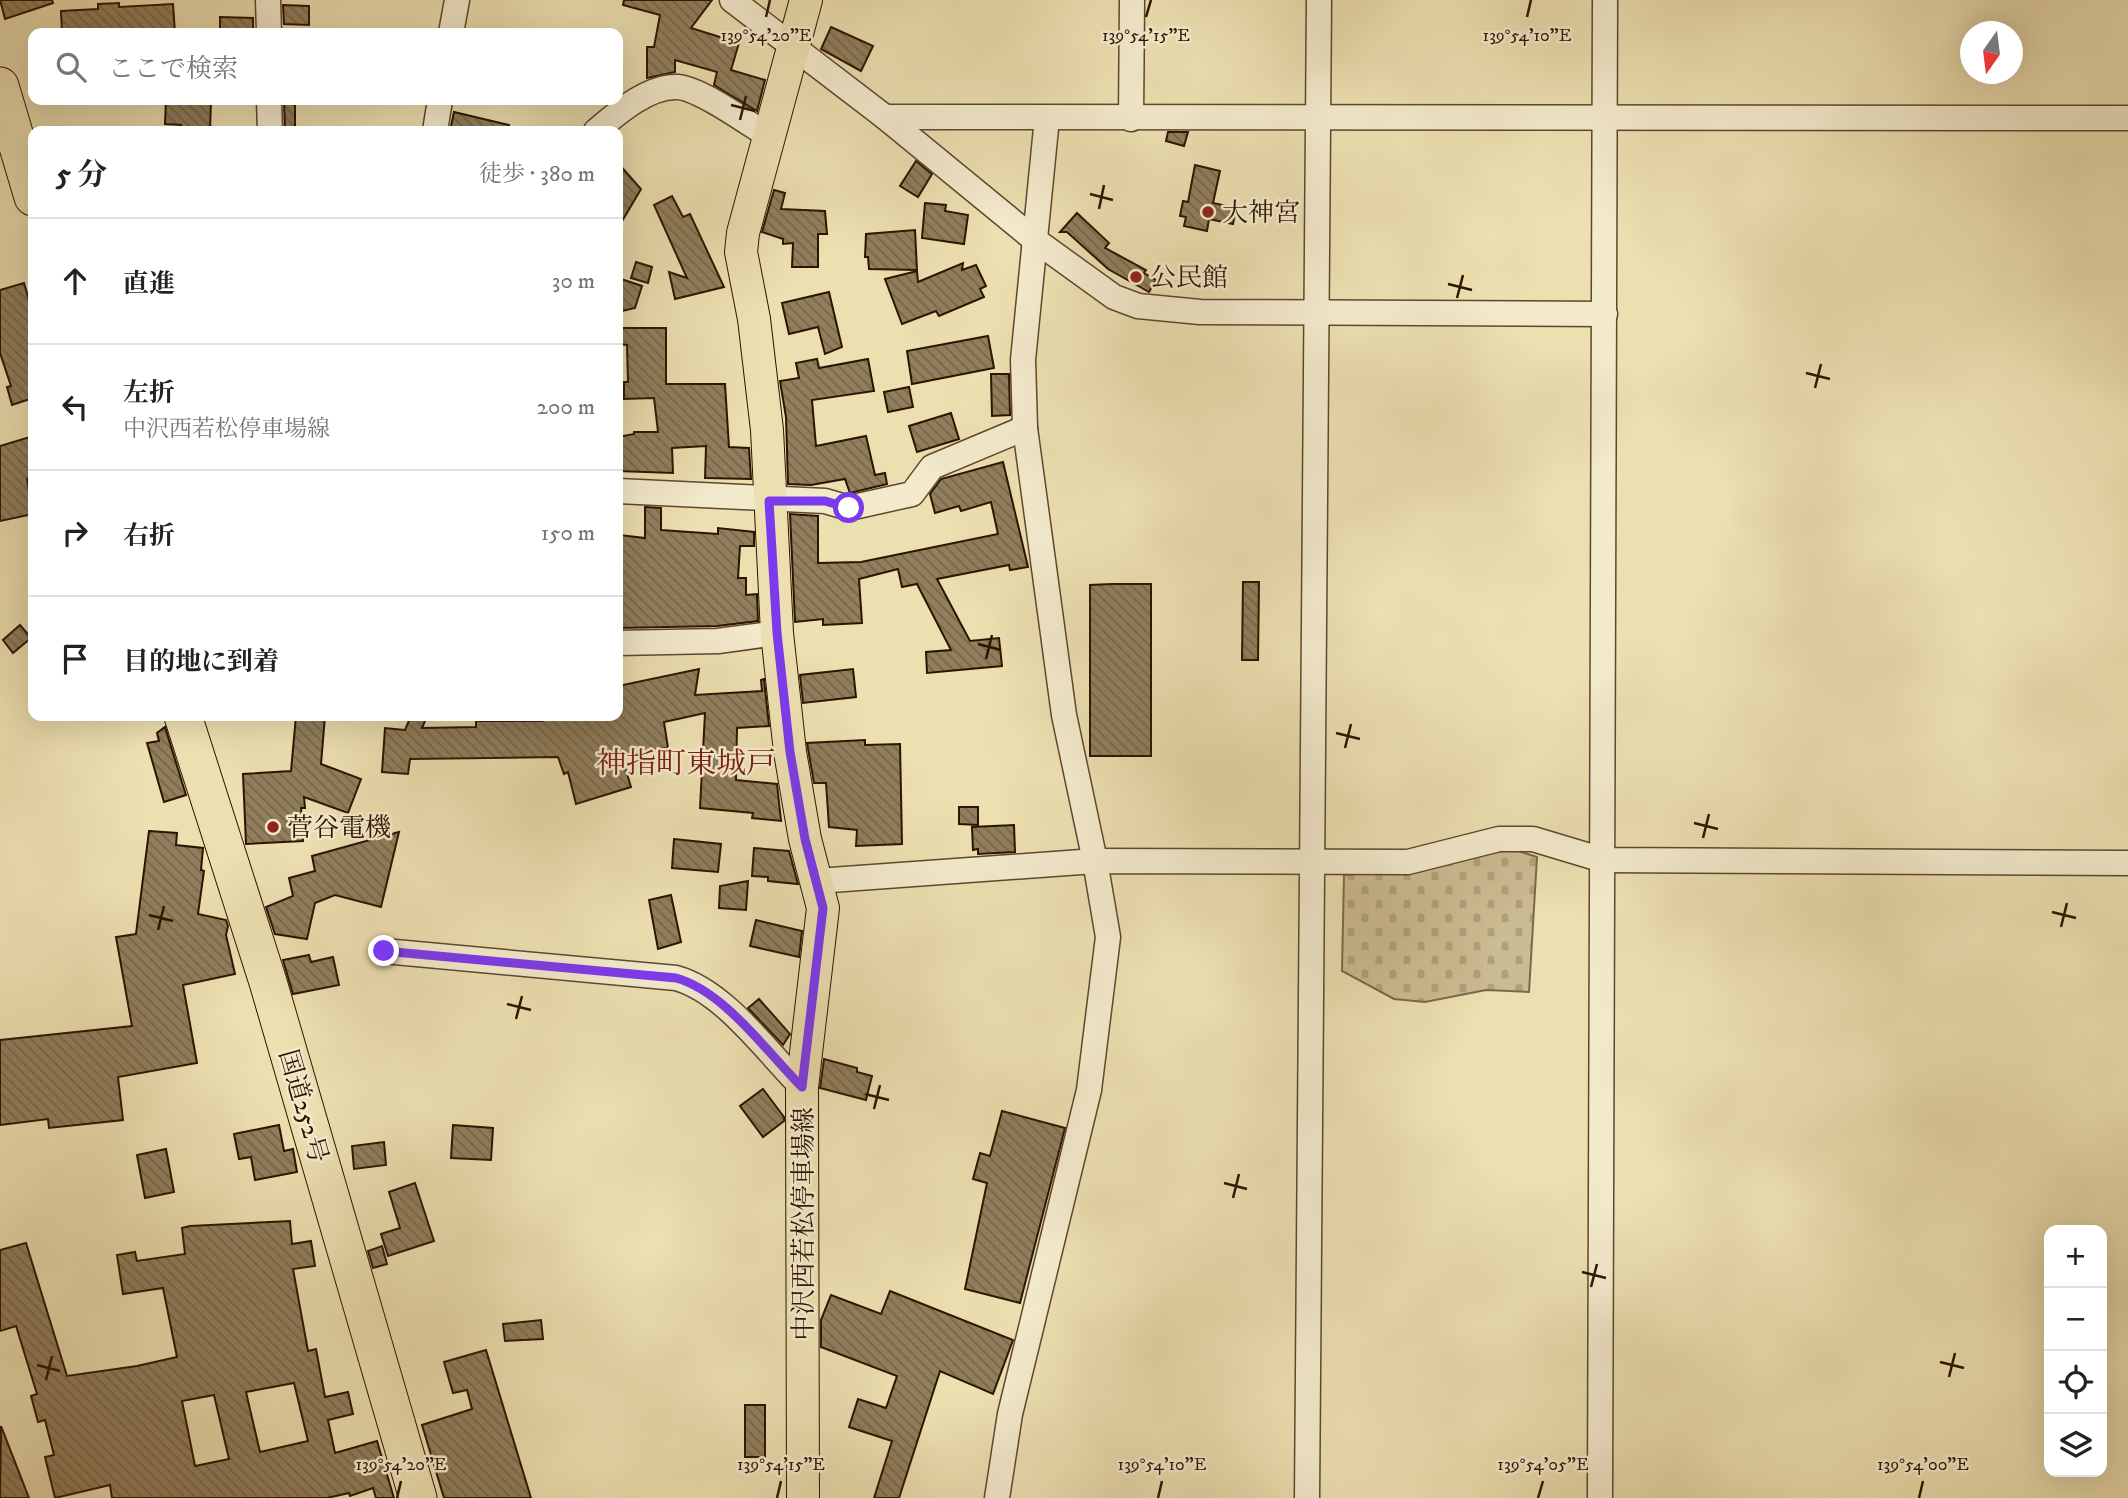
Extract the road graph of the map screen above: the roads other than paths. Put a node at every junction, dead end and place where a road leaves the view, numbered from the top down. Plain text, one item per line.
1 (268, 0) edge
2 (457, 0) edge
3 (732, 0) edge
4 (806, 0) edge
5 (1132, 0) edge
6 (1319, 0) edge
7 (1605, 0) edge
8 (269, 28) edge
9 (452, 28) edge
10 (795, 47) junction
11 (0, 86) edge
12 (269, 105) edge
13 (439, 105) edge
14 (1605, 116) junction
15 (885, 117) junction
16 (1318, 117) junction
17 (1047, 118) junction
18 (2128, 118) edge
19 (1132, 119) junction
20 (270, 126) edge
21 (436, 126) edge
22 (603, 126) edge
23 (769, 137) junction
24 (28, 180) edge
25 (1035, 240) junction
26 (1316, 312) junction
27 (1605, 314) junction
28 (1025, 428) junction
29 (623, 491) edge
30 (769, 501) junction
31 (777, 633) junction
32 (623, 643) edge
33 (185, 721) edge
34 (1603, 860) junction
35 (1096, 861) junction
36 (1312, 861) junction
37 (2128, 863) edge
38 (817, 881) junction
39 (384, 951) dead end
40 (802, 1087) junction
41 (418, 1498) edge
42 (803, 1498) edge
43 (997, 1498) edge
44 (1307, 1498) edge
45 (1600, 1498) edge

1 - 8 street
2 - 9 street
3 - 10 street
4 - 10 main road, 中沢西若松停車場線
5 - 19 street
6 - 16 street
7 - 14 street
10 - 15 street
10 - 23 main road, 中沢西若松停車場線
11 - 24 highway
12 - 20 street
13 - 21 street
14 - 16 street
14 - 18 street
14 - 27 street
15 - 17 street
15 - 25 street
16 - 19 street
16 - 26 street
17 - 19 street
17 - 25 street
22 - 23 street
23 - 30 main road, 中沢西若松停車場線
25 - 26 street
25 - 28 street
26 - 27 street
26 - 36 street
27 - 34 street
28 - 30 street
28 - 35 street
29 - 30 street
30 - 31 main road, 中沢西若松停車場線
31 - 32 street
31 - 38 main road, 中沢西若松停車場線
33 - 41 highway, 国道252号
34 - 36 street
34 - 37 street
34 - 45 street
35 - 36 street
35 - 38 street
35 - 43 street
36 - 44 street
38 - 40 main road, 中沢西若松停車場線
39 - 40 street
40 - 42 main road, 中沢西若松停車場線

